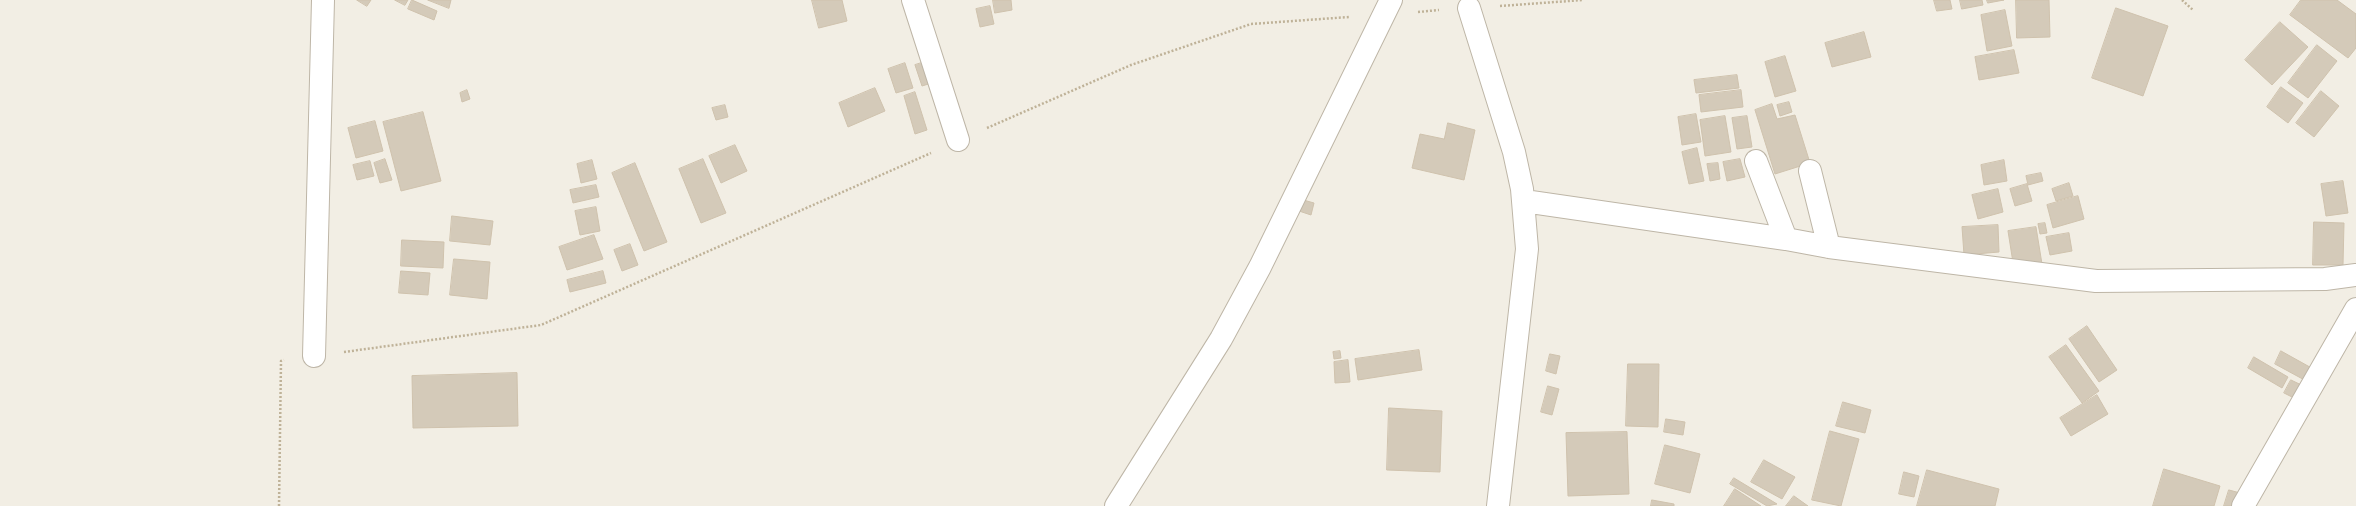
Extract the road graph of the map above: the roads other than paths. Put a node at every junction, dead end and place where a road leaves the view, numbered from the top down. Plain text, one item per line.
1 (323, 0) edge
2 (913, 0) edge
3 (1388, 7) edge
4 (1469, 8) road end
5 (958, 140) road end
6 (1756, 161) dead end
7 (1810, 171) dead end
8 (1524, 201) junction
9 (1786, 239) junction
10 (1829, 247) junction
11 (2356, 275) edge
12 (2356, 309) edge
13 (314, 356) road end
14 (1116, 506) edge
15 (1498, 506) edge
16 (2243, 506) edge

1 - 13 street
2 - 5 street
3 - 14 street
4 - 8 street
6 - 9 street
7 - 10 street
8 - 9 street
8 - 15 street
9 - 10 street
10 - 11 street
12 - 16 street

